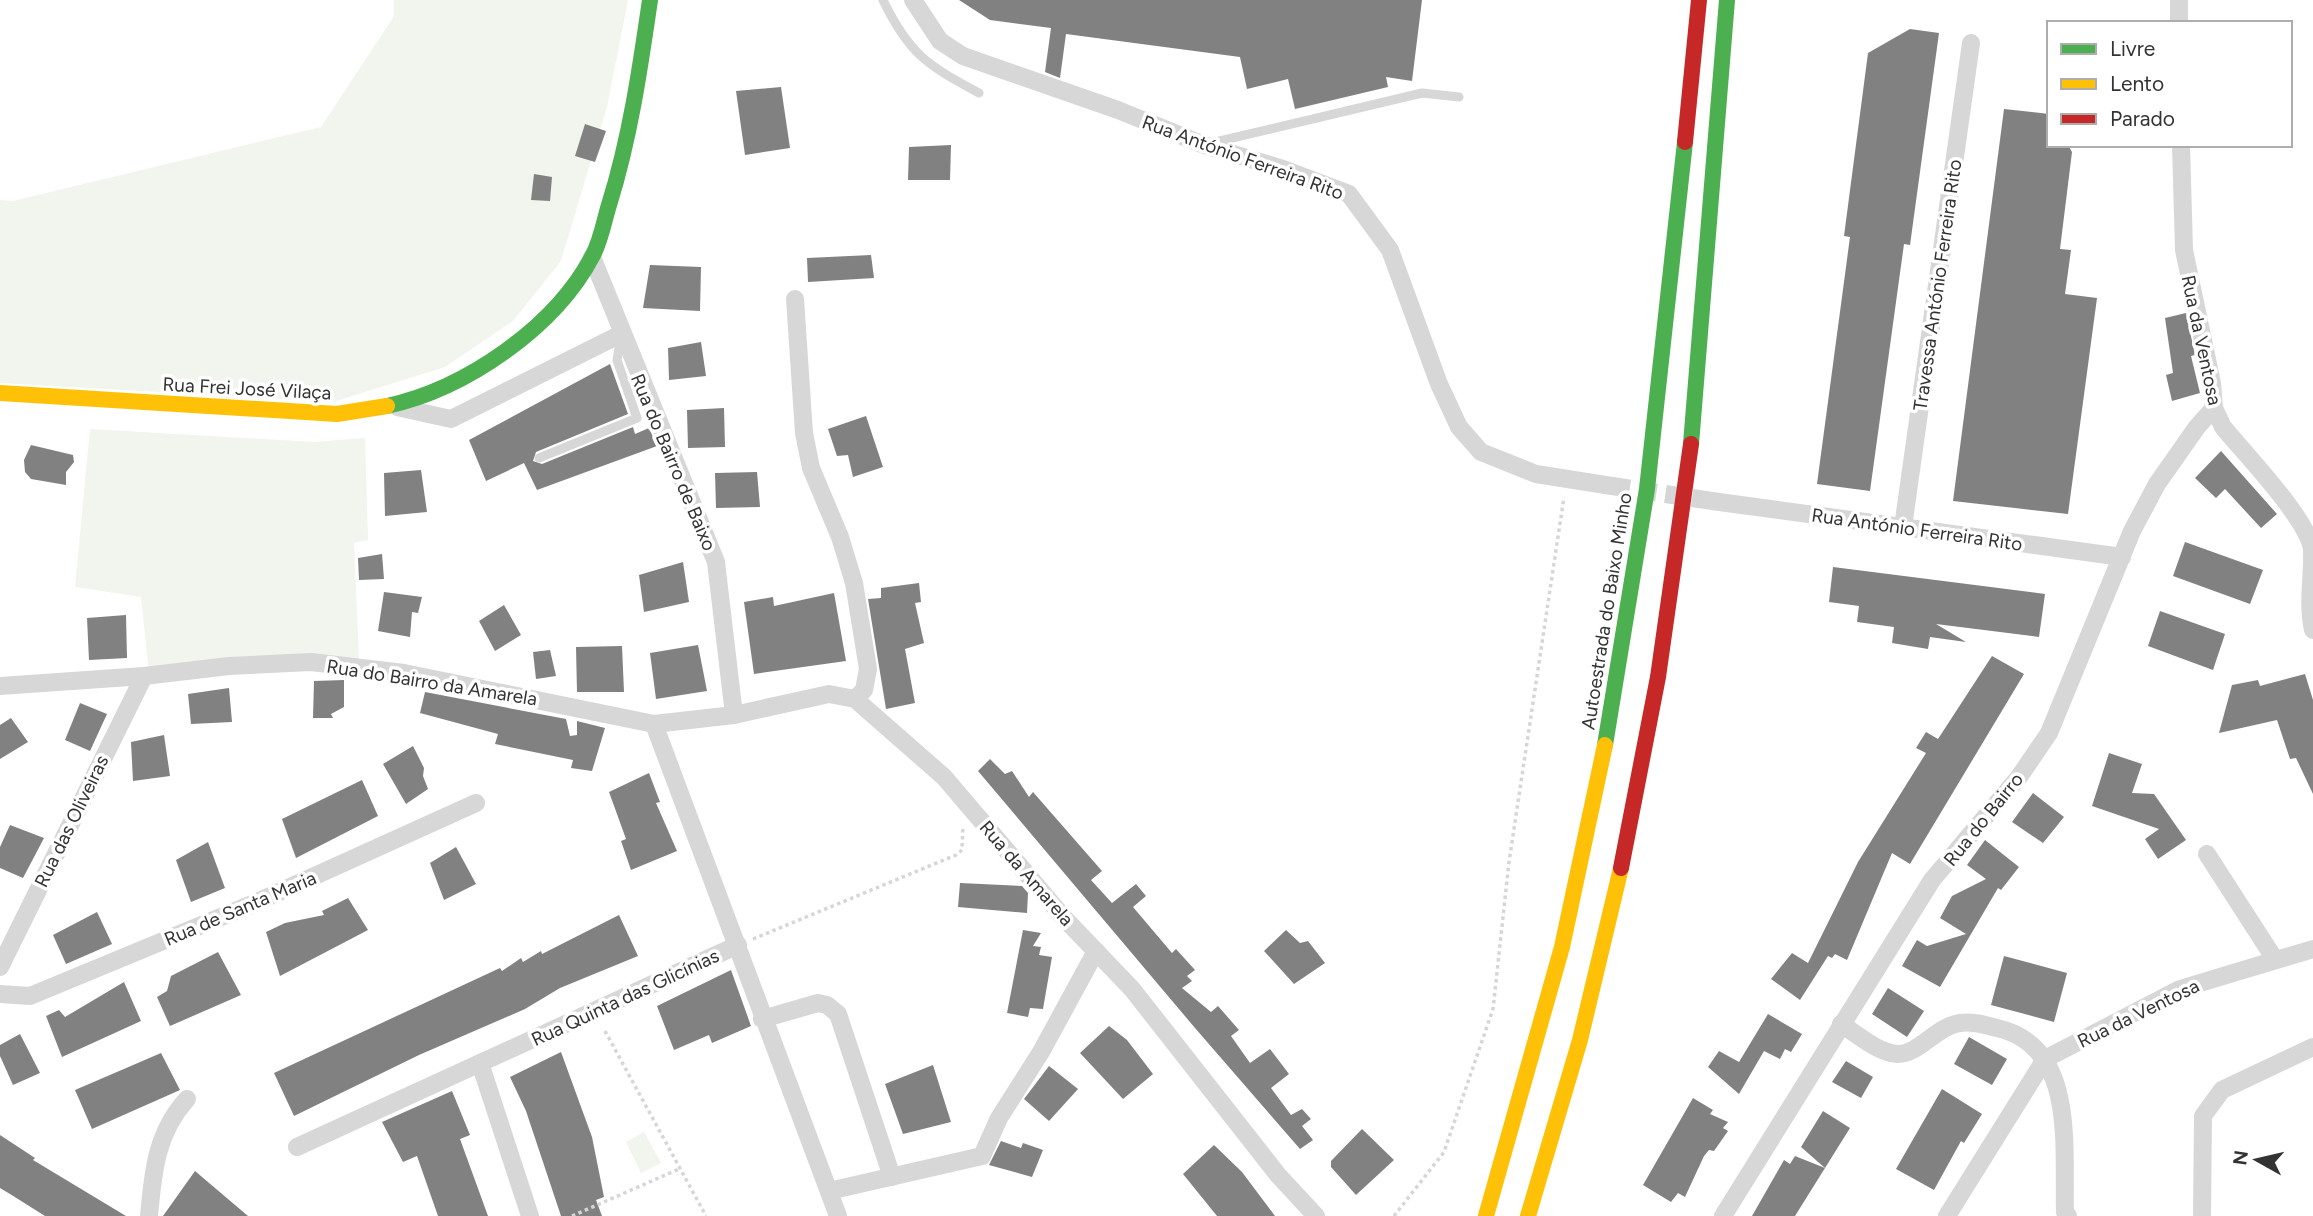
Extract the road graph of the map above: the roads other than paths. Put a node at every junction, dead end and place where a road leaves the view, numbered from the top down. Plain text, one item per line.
1 (650, 0) edge
2 (883, 0) edge
3 (914, 0) edge
4 (1699, 0) edge
5 (1727, 0) edge
6 (1740, 0) edge
7 (2179, 0) edge
8 (2179, 21) edge
9 (1971, 43) dead end
10 (979, 93) dead end
11 (1459, 97) dead end
12 (1204, 145) junction
13 (2181, 147) edge
14 (592, 257) junction
15 (1707, 265) junction
16 (795, 299) dead end
17 (621, 334) junction
18 (0, 393) edge
19 (391, 406) junction
20 (2214, 408) junction
21 (539, 458) dead end
22 (1612, 486) tunnel mouth
23 (1712, 501) tunnel mouth
24 (1903, 527) junction
25 (2122, 557) junction
26 (2313, 630) edge
27 (144, 676) junction
28 (0, 686) edge
29 (855, 699) junction
30 (734, 715) junction
31 (653, 724) junction
32 (476, 803) dead end
33 (2207, 854) dead end
34 (738, 945) junction
35 (2313, 949) edge
36 (1096, 951) junction
37 (2274, 958) junction
38 (0, 967) edge
39 (0, 994) edge
40 (762, 1019) junction
41 (1841, 1024) junction
42 (2313, 1047) edge
43 (2045, 1059) junction
44 (480, 1063) junction
45 (187, 1099) dead end
46 (297, 1147) dead end
47 (892, 1177) junction
48 (829, 1191) junction
49 (149, 1216) edge
50 (530, 1216) edge
51 (838, 1216) edge
52 (1316, 1216) edge
53 (1486, 1216) edge
54 (1528, 1216) edge
55 (1723, 1216) edge
56 (1947, 1216) edge
57 (2068, 1216) edge
58 (2202, 1216) edge

1 - 14 main road, Rua Frei José Vilaça
2 - 10 lane
3 - 12 street, Rua António Ferreira Rito
4 - 53 main road, Autoestrada do Baixo Minho
5 - 15 main road
6 - 15 main road
7 - 8 street
9 - 24 street, Travessa António Ferreira Rito
11 - 12 lane
12 - 22 street, Rua António Ferreira Rito
13 - 20 street, Rua da Ventosa
14 - 17 street, Rua do Bairro de Baixo
14 - 19 main road, Rua Frei José Vilaça
15 - 54 main road
16 - 29 street
17 - 19 street
17 - 21 lane
17 - 30 street, Rua do Bairro de Baixo
18 - 19 main road, Rua Frei José Vilaça
20 - 25 street, Rua do Bairro
20 - 26 street, Rua da Ventosa
23 - 24 street, Rua António Ferreira Rito
24 - 25 street, Rua António Ferreira Rito
25 - 41 street, Rua do Bairro
27 - 28 street, Rua do Bairro da Amarela
27 - 31 street, Rua do Bairro da Amarela
27 - 38 street, Rua das Oliveiras
29 - 30 street
29 - 36 street, Rua da Amarela
30 - 31 street
31 - 34 street, Rua Quinta das Glicínias
32 - 39 street, Rua de Santa Maria
33 - 37 street
34 - 40 street
34 - 44 street, Rua Quinta das Glicínias
35 - 37 street, Rua da Ventosa
36 - 47 street
36 - 52 street, Rua da Amarela
37 - 43 street, Rua da Ventosa
40 - 47 street
40 - 48 street
41 - 43 street
41 - 55 street, Rua do Bairro
42 - 58 street
43 - 56 street
43 - 57 street
44 - 46 street, Rua Quinta das Glicínias
44 - 50 street
45 - 49 street
47 - 48 street
48 - 51 street

